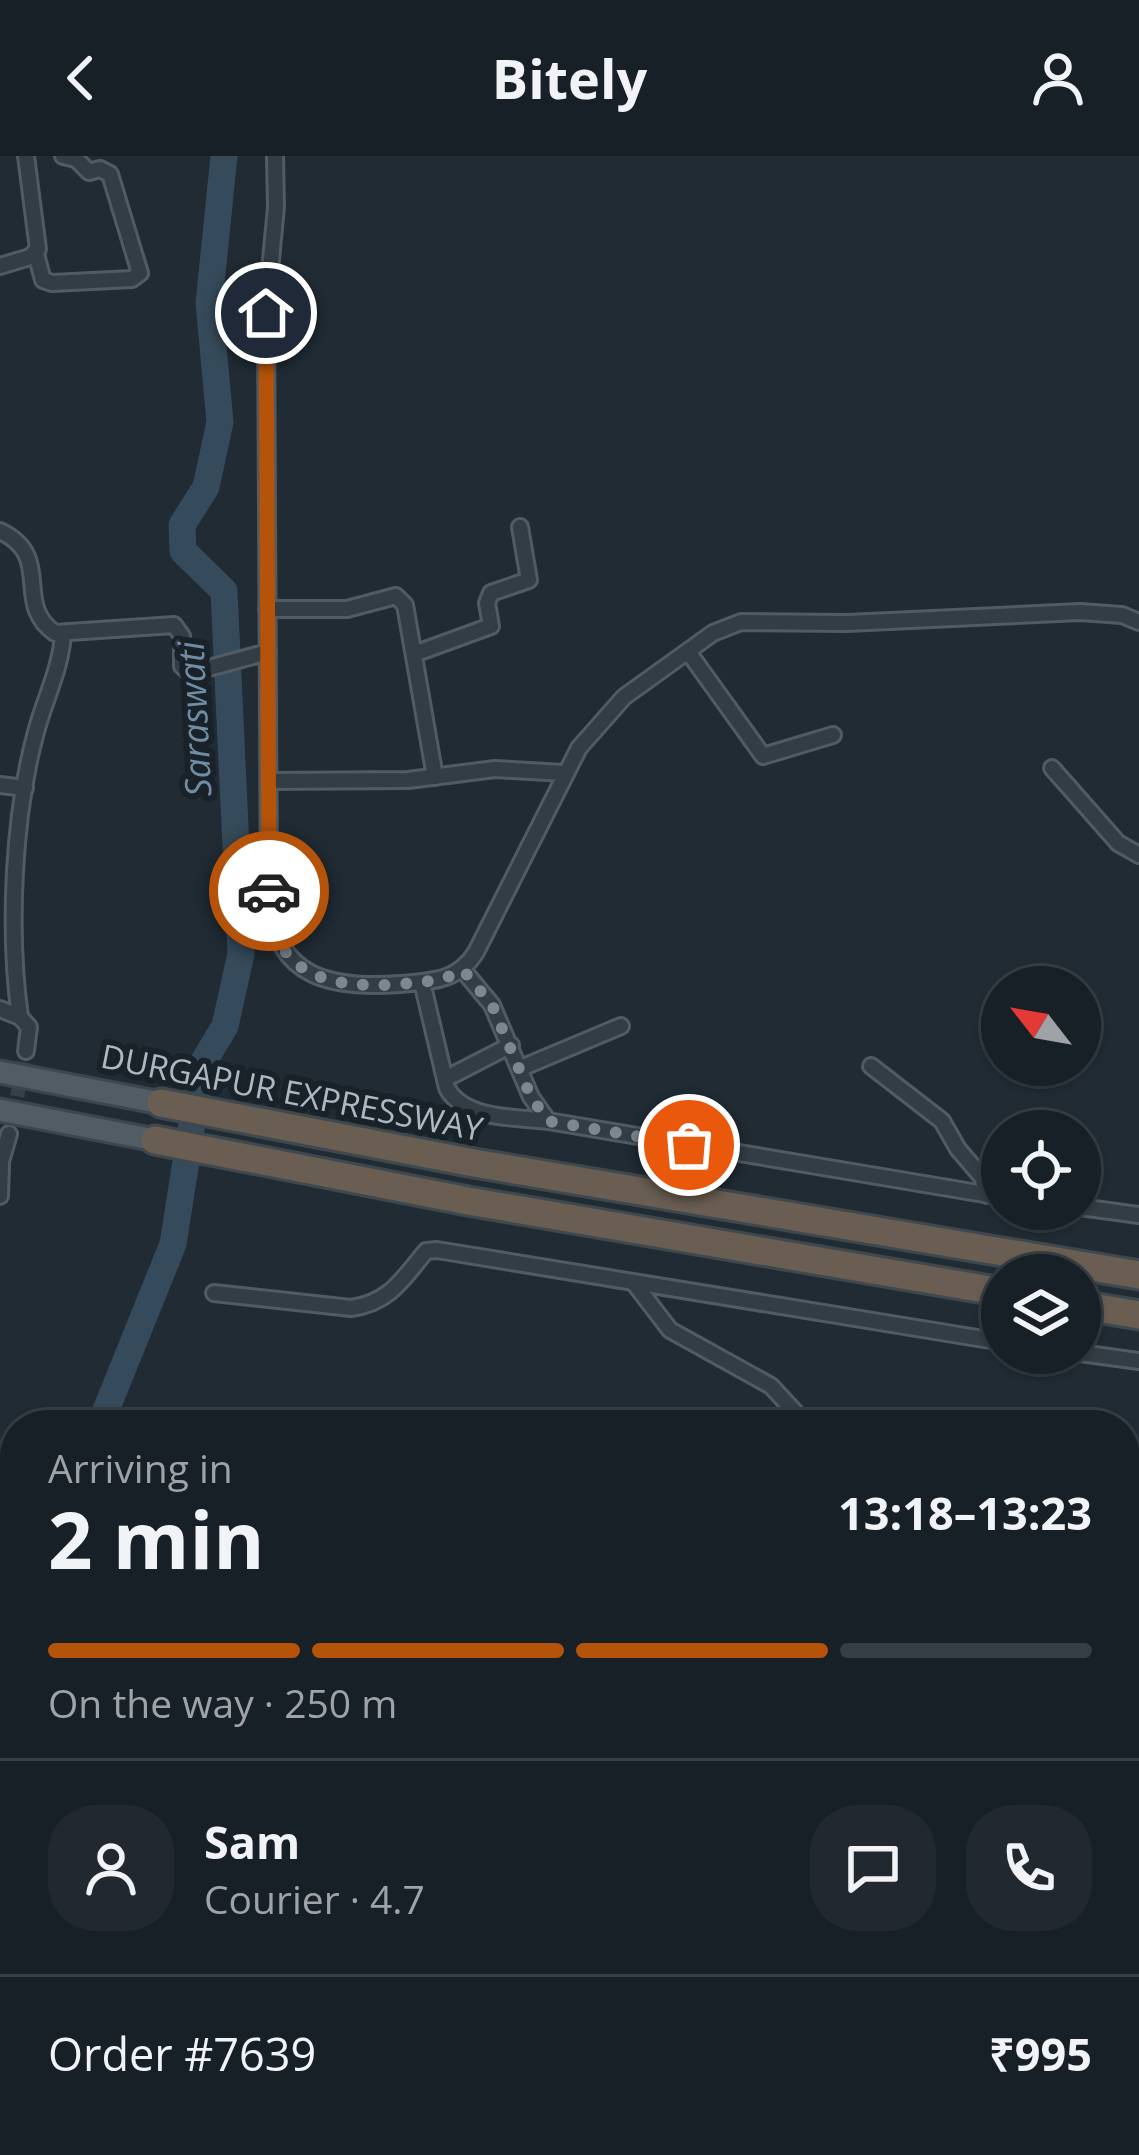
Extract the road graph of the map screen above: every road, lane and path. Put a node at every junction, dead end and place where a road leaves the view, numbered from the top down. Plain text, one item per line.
1 (26, 156) edge
2 (63, 156) edge
3 (275, 156) edge
4 (36, 254) junction
5 (0, 266) edge
6 (520, 527) dead end
7 (0, 531) edge
8 (268, 609) junction
9 (1139, 622) edge
10 (63, 634) junction
11 (264, 653) junction
12 (689, 653) junction
13 (414, 654) junction
14 (833, 735) dead end
15 (1052, 768) dead end
16 (564, 773) junction
17 (435, 776) junction
18 (269, 781) junction
19 (0, 785) edge
20 (25, 788) junction
21 (1139, 855) edge
22 (463, 970) junction
23 (422, 982) junction
24 (0, 1009) edge
25 (20, 1017) junction
26 (621, 1027) dead end
27 (511, 1045) junction
28 (26, 1051) tunnel mouth
29 (871, 1066) dead end
30 (521, 1068) junction
31 (0, 1072) edge
32 (445, 1079) junction
33 (161, 1103) joint
34 (0, 1110) edge
35 (548, 1121) junction
36 (9, 1134) tunnel mouth
37 (155, 1140) joint
38 (0, 1165) edge
39 (981, 1177) edge
40 (981, 1194) edge
41 (0, 1196) edge
42 (1101, 1210) edge
43 (1139, 1215) edge
44 (1139, 1275) edge
45 (634, 1282) junction
46 (981, 1288) edge
47 (214, 1293) dead end
48 (1101, 1309) edge
49 (1139, 1315) edge
50 (981, 1339) edge
51 (1101, 1356) edge
52 (1139, 1361) edge
53 (794, 1410) edge

1 - 4 street
2 - 4 street
3 - 8 street
4 - 5 street
6 - 13 street
7 - 10 street
8 - 11 street
8 - 13 street
9 - 12 street
10 - 11 street
10 - 20 street
11 - 18 street
12 - 14 street
12 - 16 street
13 - 17 street
15 - 21 street
16 - 17 street
16 - 22 street
17 - 18 street
18 - 23 street
19 - 20 street
20 - 25 street
22 - 23 street
22 - 27 street
23 - 32 street
24 - 25 street
25 - 28 street
26 - 30 street
27 - 30 street
27 - 32 street
29 - 39 street
30 - 35 street
31 - 33 main road, DURGAPUR EXPRESSWAY
32 - 35 street
33 - 44 highway, DURGAPUR EXPRESSWAY
34 - 37 main road
35 - 40 street
36 - 38 street
37 - 46 highway
38 - 41 street
42 - 43 street
45 - 47 street
45 - 50 street
45 - 53 street
48 - 49 highway
51 - 52 street

